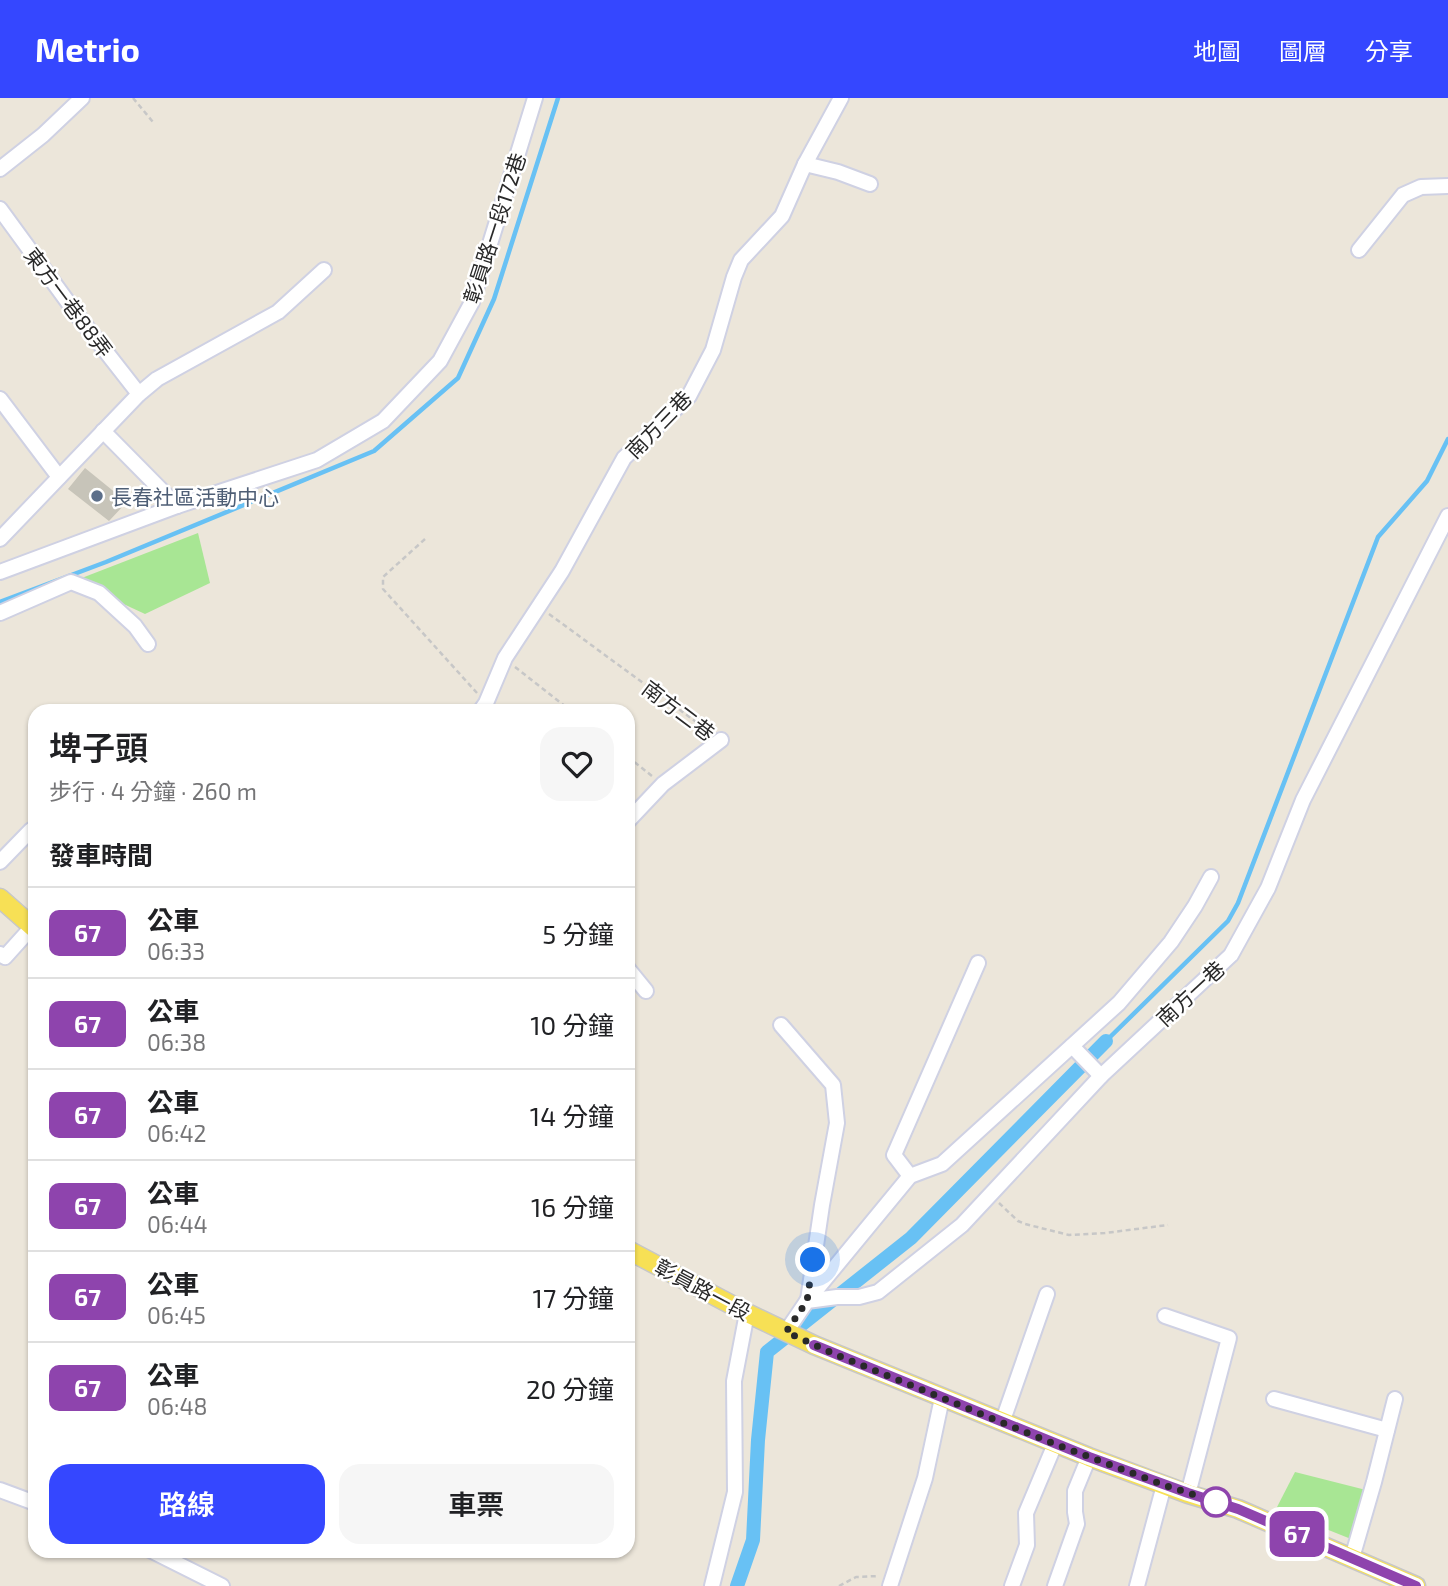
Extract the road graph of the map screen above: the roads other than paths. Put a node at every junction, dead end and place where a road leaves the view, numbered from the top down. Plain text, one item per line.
1 (82, 98) edge
2 (536, 98) edge
3 (841, 98) edge
4 (805, 164) junction
5 (0, 169) edge
6 (870, 184) dead end
7 (1448, 186) edge
8 (0, 209) edge
9 (1359, 250) dead end
10 (324, 270) dead end
11 (139, 394) junction
12 (0, 399) edge
13 (103, 431) junction
14 (59, 477) junction
15 (177, 506) junction
16 (1448, 516) edge
17 (0, 539) edge
18 (0, 572) edge
19 (0, 614) edge
20 (148, 644) dead end
21 (485, 704) edge
22 (722, 740) road end
23 (635, 814) edge
24 (28, 834) edge
25 (0, 862) edge
26 (1211, 877) dead end
27 (0, 898) edge
28 (28, 923) edge
29 (28, 934) edge
30 (0, 954) edge
31 (978, 963) dead end
32 (635, 978) edge
33 (646, 991) dead end
34 (781, 1025) dead end
35 (1072, 1046) junction
36 (1101, 1076) junction
37 (911, 1176) junction
38 (635, 1254) edge
39 (1047, 1294) dead end
40 (807, 1301) junction
41 (747, 1313) junction
42 (1165, 1316) dead end
43 (782, 1329) junction
44 (942, 1398) junction
45 (1274, 1399) dead end
46 (1395, 1399) dead end
47 (1002, 1423) junction
48 (1387, 1430) junction
49 (1055, 1444) junction
50 (1089, 1457) junction
51 (1164, 1485) junction
52 (0, 1490) edge
53 (1188, 1493) junction
54 (28, 1500) edge
55 (166, 1558) edge
56 (1352, 1558) junction
57 (891, 1581) edge
58 (221, 1586) edge
59 (712, 1586) edge
60 (1012, 1586) edge
61 (1055, 1586) edge
62 (1137, 1586) edge
63 (1416, 1586) edge

1 - 5 street
2 - 15 street, 彰員路一段172巷
3 - 4 street, 南方三巷
4 - 6 street
4 - 21 street, 南方三巷
7 - 9 street
8 - 11 street, 東方一巷88弄
10 - 11 street
11 - 13 street
12 - 14 street
13 - 14 street
13 - 15 street
14 - 17 street
15 - 18 street, 彰員路一段172巷
16 - 36 street, 南方一巷
19 - 20 street
22 - 23 street, 南方二巷
24 - 25 street
26 - 35 street, 南方一巷
27 - 28 main road
29 - 30 street
31 - 37 street
32 - 33 street
34 - 40 street
35 - 36 street
35 - 37 street, 南方一巷
36 - 40 street, 南方一巷
37 - 40 street, 南方一巷
38 - 41 main road, 彰員路一段
39 - 47 street
40 - 43 street, 南方一巷
41 - 43 main road, 彰員路一段
41 - 59 street
42 - 53 street
43 - 44 main road, 彰員路一段
44 - 47 main road, 彰員路一段
44 - 57 street
45 - 48 street
46 - 48 street
47 - 49 main road, 彰員路一段
48 - 56 street
49 - 50 main road, 彰員路一段
49 - 60 street
50 - 51 main road, 彰員路一段
50 - 61 street
51 - 53 main road, 彰員路一段
51 - 62 street
52 - 54 street
53 - 56 main road, 彰員路一段
55 - 58 street
56 - 63 main road, 彰員路一段

